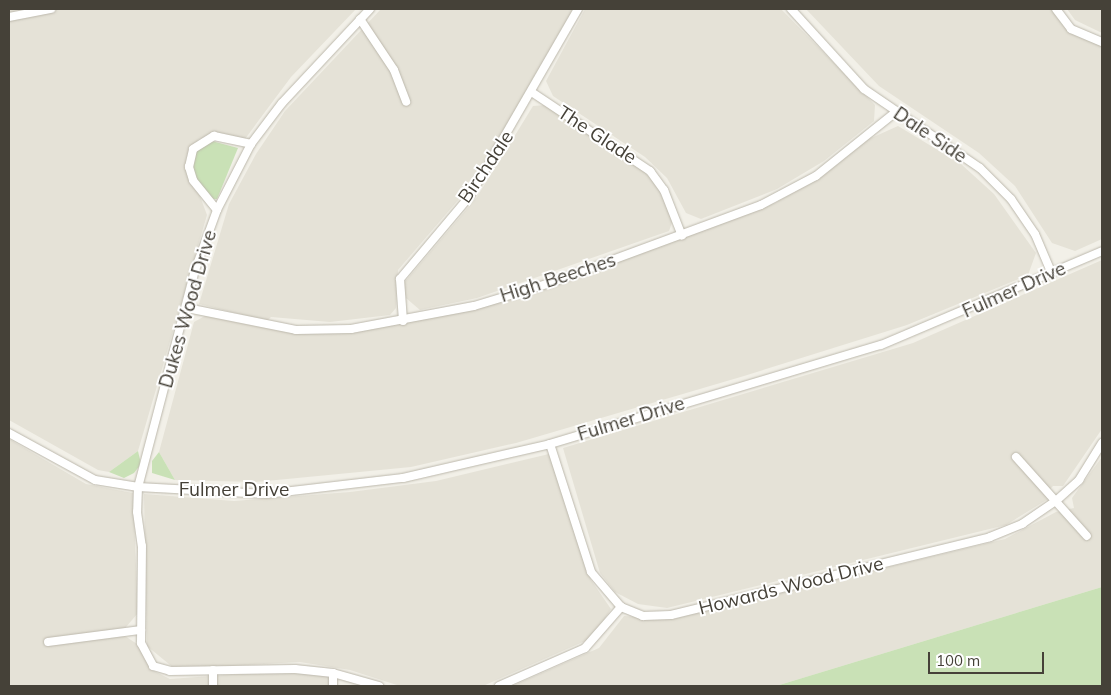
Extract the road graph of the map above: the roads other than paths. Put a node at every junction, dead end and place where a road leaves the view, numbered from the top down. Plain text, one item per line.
1 (51, 9) edge
2 (370, 9) edge
3 (578, 9) edge
4 (791, 9) edge
5 (1056, 9) edge
6 (9, 17) edge
7 (360, 19) junction
8 (1102, 42) edge
9 (533, 93) junction
10 (406, 102) dead end
11 (896, 112) junction
12 (251, 144) junction
13 (217, 210) junction
14 (682, 236) junction
15 (1102, 251) edge
16 (1052, 274) junction
17 (186, 308) junction
18 (403, 321) junction
19 (9, 433) edge
20 (1102, 443) edge
21 (550, 444) junction
22 (1016, 457) dead end
23 (138, 487) junction
24 (1057, 500) junction
25 (1087, 536) dead end
26 (621, 607) junction
27 (140, 630) junction
28 (48, 642) dead end
29 (213, 670) junction
30 (333, 673) junction
31 (213, 686) edge
32 (334, 686) edge
33 (380, 686) edge
34 (499, 686) edge

1 - 6 street
2 - 7 street, Dukes Wood Drive
3 - 9 street, Birchdale
4 - 11 street, Dale Side
5 - 8 street
7 - 10 street
7 - 12 street, Dukes Wood Drive
9 - 14 street, The Glade
9 - 18 street, Birchdale
11 - 14 street, High Beeches
11 - 16 street, Dale Side
12 - 13 street, Dukes Wood Drive
12 - 13 street
13 - 17 street, Dukes Wood Drive
14 - 18 street, High Beeches
15 - 16 street, Fulmer Drive
16 - 21 street, Fulmer Drive
17 - 18 street, High Beeches
17 - 23 street, Dukes Wood Drive
19 - 23 street
20 - 24 street, Howards Wood Drive
21 - 23 street, Fulmer Drive
21 - 26 street, Howards Wood Drive
22 - 24 street
23 - 27 street, Dukes Wood Drive
24 - 25 street
24 - 26 street, Howards Wood Drive
26 - 34 street
27 - 28 street
27 - 29 street, Dukes Wood Drive
29 - 30 street, Dukes Wood Drive
29 - 31 street
30 - 32 street
30 - 33 street, Dukes Wood Drive

